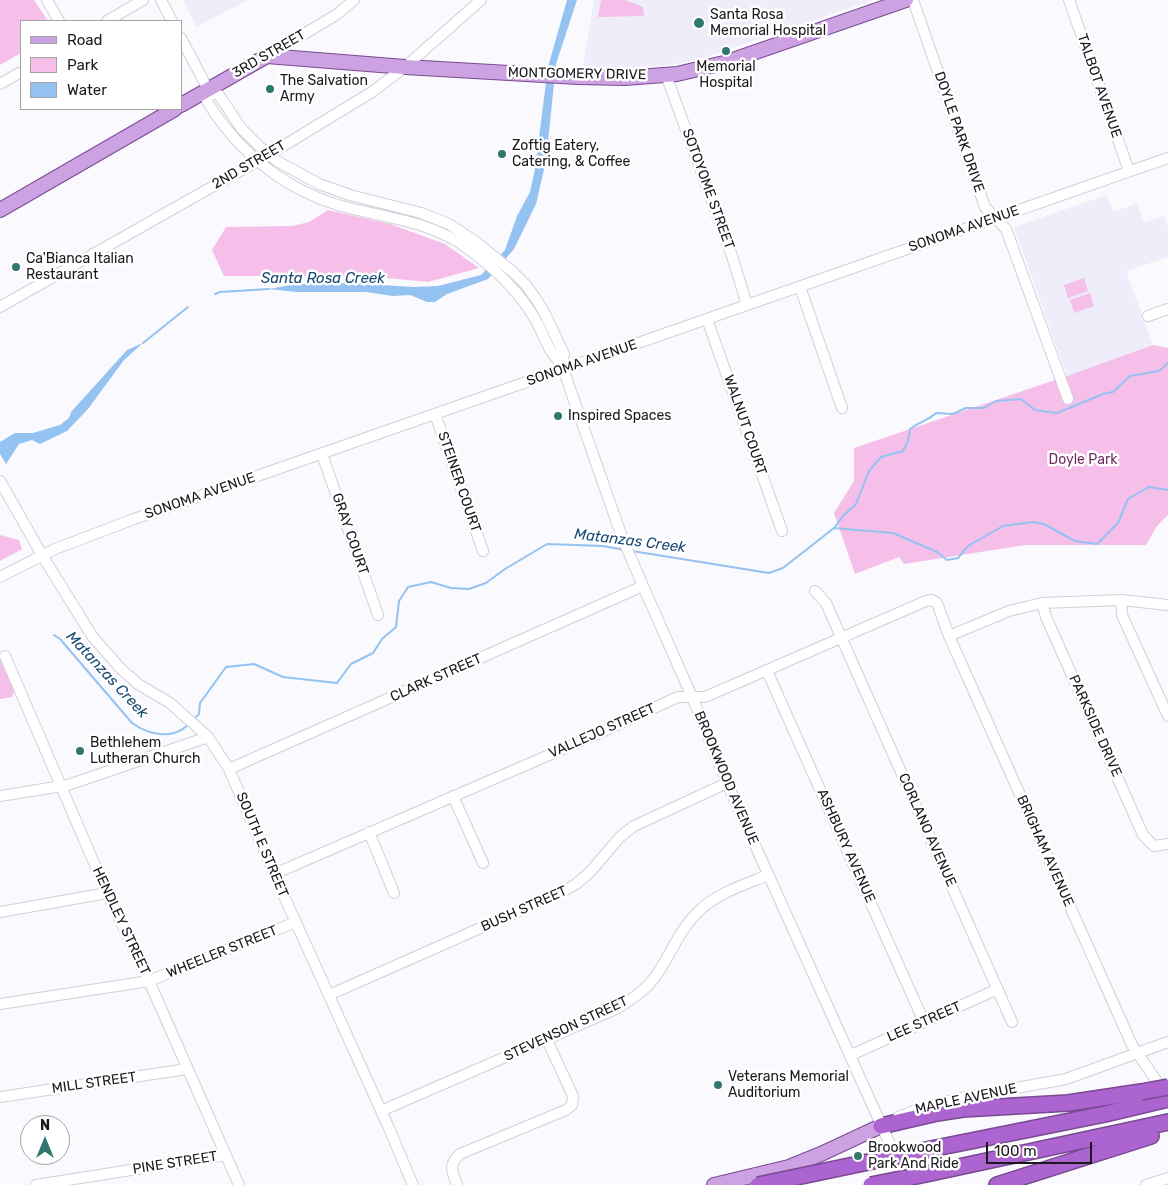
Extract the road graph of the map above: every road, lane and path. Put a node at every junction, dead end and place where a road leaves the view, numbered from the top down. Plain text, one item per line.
1 (47, 0) edge
2 (143, 0) edge
3 (161, 0) edge
4 (354, 0) edge
5 (481, 0) edge
6 (906, 0) edge
7 (913, 0) edge
8 (1070, 0) edge
9 (58, 20) edge
10 (109, 20) edge
11 (171, 20) edge
12 (182, 40) edge
13 (267, 56) junction
14 (405, 67) junction
15 (20, 73) edge
16 (666, 75) junction
17 (0, 84) edge
18 (209, 91) junction
19 (182, 104) edge
20 (173, 110) edge
21 (270, 154) junction
22 (1168, 158) edge
23 (256, 161) junction
24 (1129, 171) junction
25 (0, 210) edge
26 (995, 217) junction
27 (800, 287) junction
28 (747, 305) junction
29 (0, 307) edge
30 (1168, 309) edge
31 (1148, 316) dead end
32 (707, 319) junction
33 (563, 366) junction
34 (1068, 399) dead end
35 (842, 408) dead end
36 (435, 414) junction
37 (322, 454) junction
38 (0, 480) edge
39 (782, 530) dead end
40 (483, 551) dead end
41 (42, 555) junction
42 (0, 577) edge
43 (642, 586) junction
44 (815, 591) dead end
45 (932, 600) joint
46 (1121, 600) junction
47 (1042, 602) junction
48 (1168, 604) edge
49 (378, 615) dead end
50 (949, 636) junction
51 (841, 638) junction
52 (5, 656) dead end
53 (767, 671) junction
54 (692, 698) junction
55 (1168, 716) edge
56 (208, 738) junction
57 (229, 769) junction
58 (727, 783) junction
59 (61, 786) junction
60 (0, 796) edge
61 (453, 796) junction
62 (369, 832) junction
63 (1168, 844) edge
64 (483, 863) dead end
65 (274, 874) junction
66 (768, 874) junction
67 (106, 893) junction
68 (394, 893) dead end
69 (0, 912) edge
70 (296, 922) junction
71 (149, 981) junction
72 (998, 989) junction
73 (329, 995) junction
74 (0, 1004) edge
75 (924, 1022) junction
76 (1012, 1022) dead end
77 (547, 1040) junction
78 (1168, 1042) edge
79 (1137, 1054) junction
80 (850, 1055) junction
81 (187, 1069) junction
82 (1168, 1087) edge
83 (0, 1096) edge
84 (1145, 1098) junction
85 (1168, 1098) edge
86 (381, 1112) junction
87 (1166, 1125) edge
88 (881, 1126) junction
89 (226, 1155) junction
90 (1168, 1178) edge
91 (36, 1185) edge
92 (240, 1185) edge
93 (413, 1185) edge
94 (457, 1185) edge
95 (714, 1185) edge
96 (758, 1185) edge
97 (871, 1185) edge
98 (908, 1185) edge
99 (997, 1185) edge
100 (1146, 1185) edge

1 - 9 street
2 - 10 street
3 - 11 street
4 - 13 street, 3RD STREET
5 - 14 street, 2ND STREET
6 - 16 main road, MONTGOMERY DRIVE
7 - 26 street, DOYLE PARK DRIVE
8 - 24 street, TALBOT AVENUE
12 - 18 street, BROOKWOOD AVENUE
13 - 14 main road, MONTGOMERY DRIVE
13 - 18 main road, 3RD STREET
14 - 16 main road, MONTGOMERY DRIVE
14 - 21 street, 2ND STREET
15 - 17 street
16 - 28 street, SOTOYOME STREET
18 - 19 main road, 3RD STREET
18 - 21 street, BROOKWOOD AVENUE
18 - 23 street, BROOKWOOD AVENUE
20 - 25 main road
21 - 23 street, 2ND STREET
21 - 33 street, BROOKWOOD AVENUE
22 - 24 street, SONOMA AVENUE
23 - 29 street, 2ND STREET
23 - 33 street, BROOKWOOD AVENUE
24 - 26 street, SONOMA AVENUE
26 - 27 street, SONOMA AVENUE
26 - 34 street, DOYLE PARK DRIVE
27 - 28 street, SONOMA AVENUE
27 - 35 street
28 - 32 street, SONOMA AVENUE
30 - 31 street
32 - 33 street, SONOMA AVENUE
32 - 39 street, WALNUT COURT
33 - 36 street, SONOMA AVENUE
33 - 43 street, BROOKWOOD AVENUE
36 - 37 street, SONOMA AVENUE
36 - 40 street, STEINER COURT
37 - 41 street, SONOMA AVENUE
37 - 49 street, GRAY COURT
38 - 41 street, SOUTH E STREET
41 - 42 street, SONOMA AVENUE
41 - 56 street, SOUTH E STREET
43 - 54 street, BROOKWOOD AVENUE
43 - 57 street, CLARK STREET
44 - 51 street, CORLANO AVENUE
45 - 50 street, BRIGHAM AVENUE
45 - 51 street, VALLEJO STREET
46 - 47 street
46 - 48 street
46 - 55 street
47 - 50 street
47 - 63 street, PARKSIDE DRIVE
50 - 79 street, BRIGHAM AVENUE
51 - 53 street, VALLEJO STREET
51 - 72 street, CORLANO AVENUE
52 - 59 street, HENDLEY STREET
53 - 54 street, VALLEJO STREET
53 - 75 street, ASHBURY AVENUE
54 - 58 street, BROOKWOOD AVENUE
54 - 61 street, VALLEJO STREET
56 - 57 street, SOUTH E STREET
56 - 59 street
57 - 65 street, SOUTH E STREET
58 - 66 street, BROOKWOOD AVENUE
58 - 73 street, BUSH STREET
59 - 60 street
59 - 67 street, HENDLEY STREET
61 - 62 street, VALLEJO STREET
61 - 64 street
62 - 65 street, VALLEJO STREET
62 - 68 street
65 - 70 street, SOUTH E STREET
66 - 77 street, STEVENSON STREET
66 - 80 street, BROOKWOOD AVENUE
67 - 69 street
67 - 71 street, HENDLEY STREET
70 - 71 street, WHEELER STREET
70 - 73 street, SOUTH E STREET
71 - 74 street, WHEELER STREET
71 - 81 street, HENDLEY STREET
72 - 75 street, LEE STREET
72 - 76 street, CORLANO AVENUE
73 - 86 street, SOUTH E STREET
75 - 80 street, LEE STREET
77 - 86 street, STEVENSON STREET
77 - 94 street
78 - 79 street, MAPLE AVENUE
79 - 85 street, BRIGHAM AVENUE
79 - 88 street, MAPLE AVENUE
80 - 88 street, BROOKWOOD AVENUE
81 - 83 street, MILL STREET
81 - 89 street, HENDLEY STREET
82 - 84 highway, bridge
84 - 85 highway
84 - 88 highway
84 - 96 highway, bridge
86 - 93 street, SOUTH E STREET
87 - 97 highway, bridge
87 - 99 highway
88 - 95 main road, MAPLE AVENUE
88 - 98 street, BROOKWOOD AVENUE
89 - 91 street, PINE STREET
89 - 92 street, HENDLEY STREET
90 - 100 street

